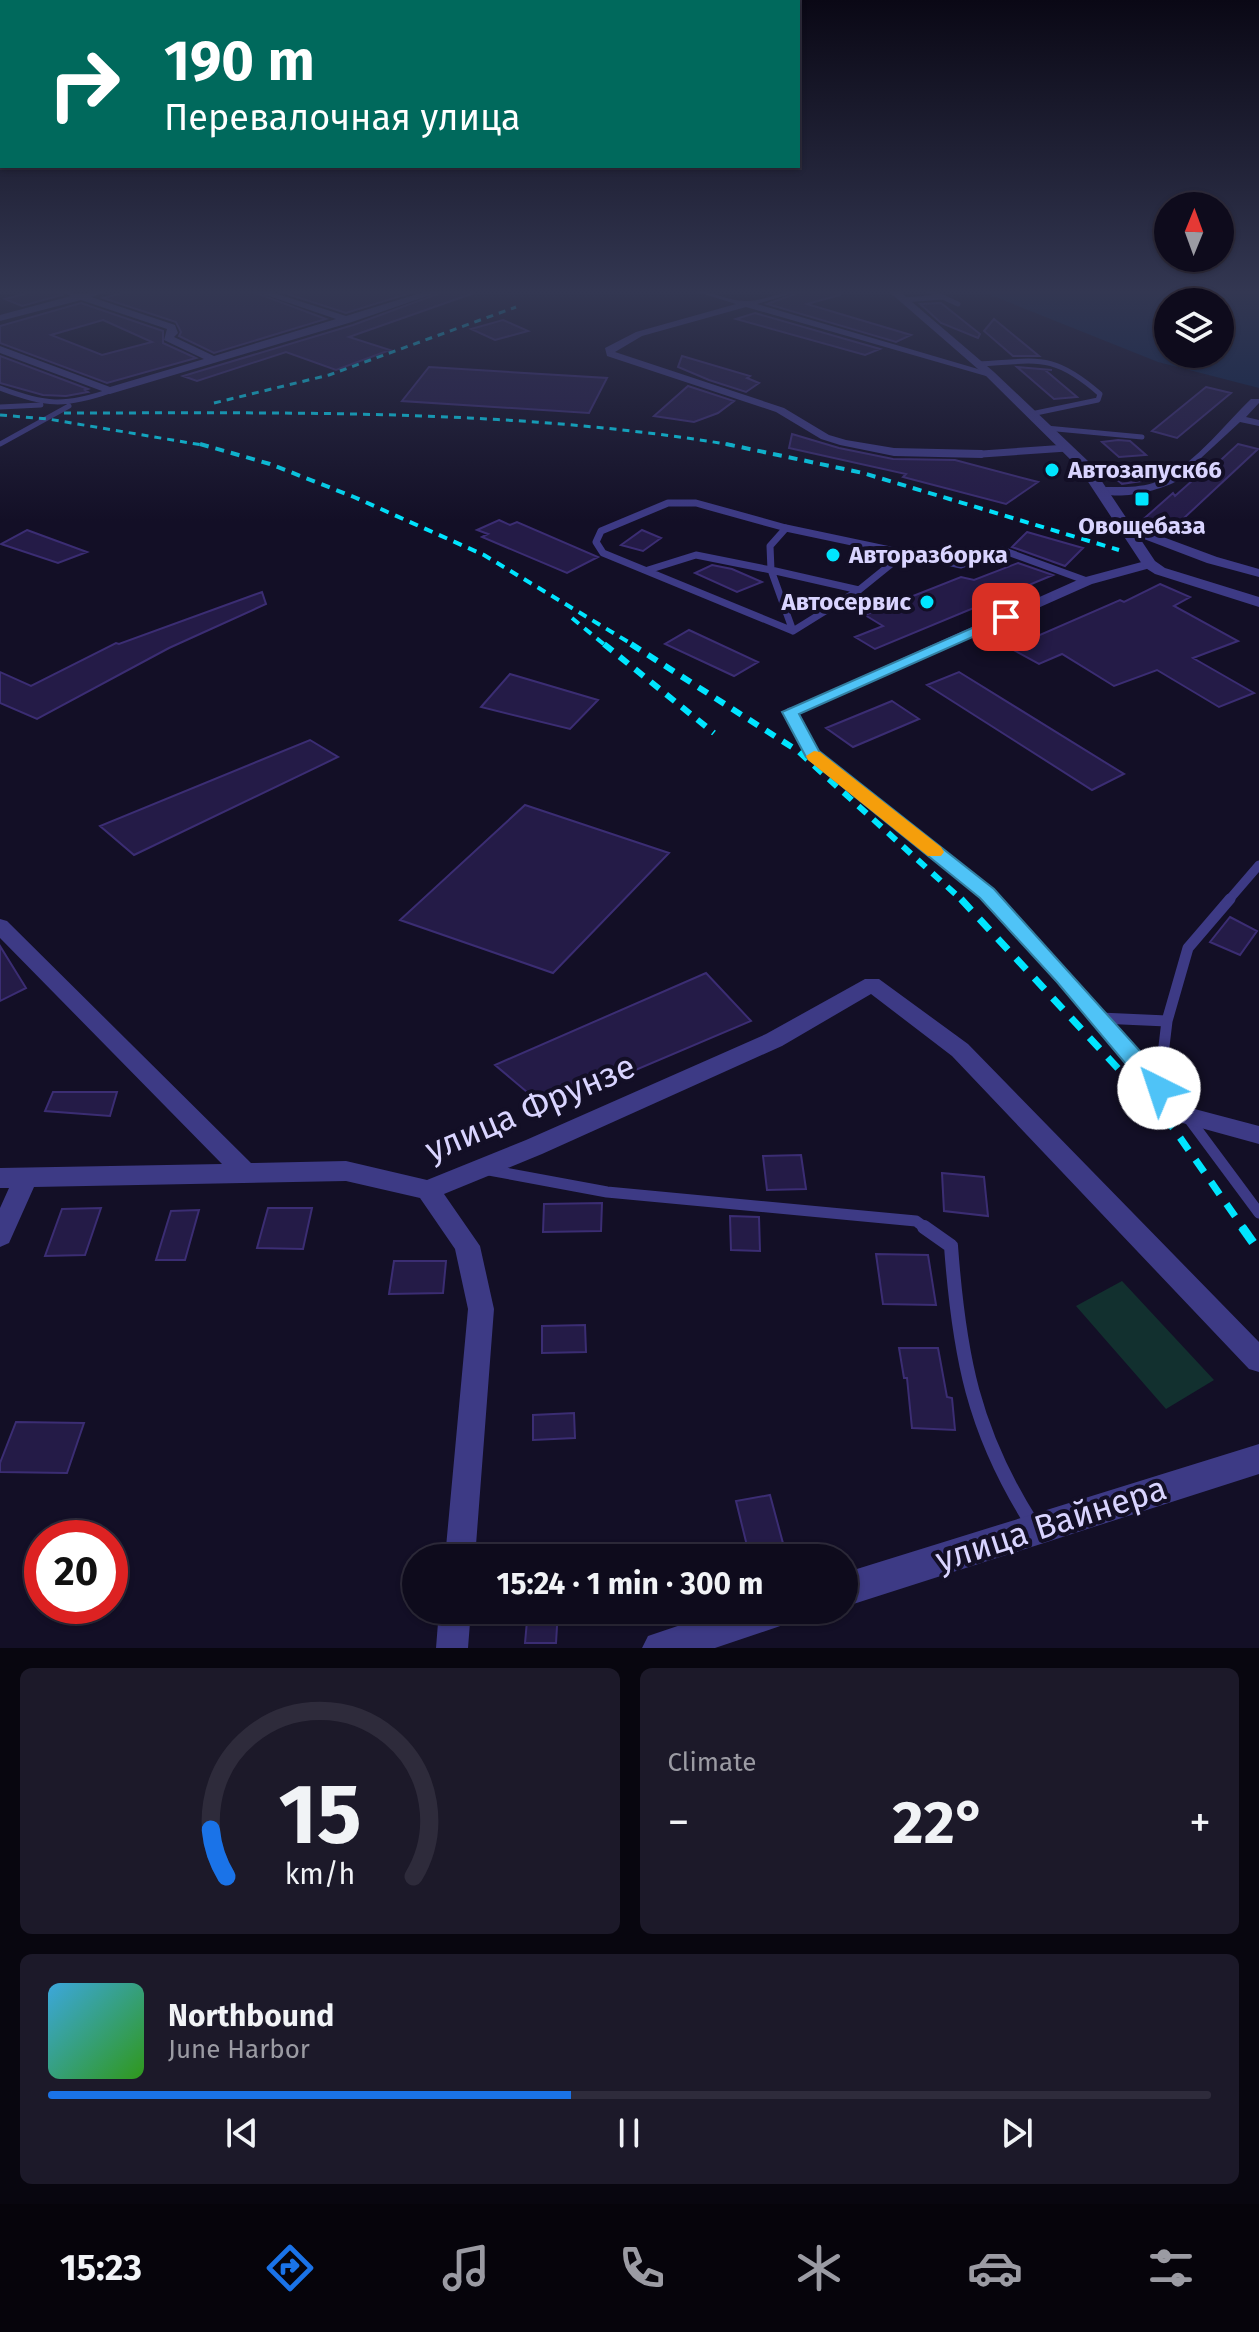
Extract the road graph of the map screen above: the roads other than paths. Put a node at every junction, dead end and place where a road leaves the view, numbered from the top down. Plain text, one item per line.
1 (47, 367) edge
2 (191, 367) edge
3 (645, 367) edge
4 (965, 367) edge
5 (981, 367) edge
6 (1066, 367) edge
7 (990, 374) junction
8 (0, 388) edge
9 (110, 391) junction
10 (1255, 401) dead end
11 (43, 405) junction
12 (69, 406) junction
13 (0, 407) edge
14 (1031, 414) junction
15 (1237, 418) junction
16 (1259, 423) edge
17 (1046, 428) junction
18 (1142, 437) dead end
19 (0, 444) edge
20 (1067, 448) junction
21 (982, 454) joint
22 (1103, 491) junction
23 (786, 528) junction
24 (1128, 528) junction
25 (906, 552) junction
26 (1149, 564) junction
27 (647, 570) junction
28 (771, 570) junction
29 (1259, 573) edge
30 (1087, 581) junction
31 (859, 590) junction
32 (1259, 602) edge
33 (793, 631) junction
34 (790, 712) joint
35 (1259, 865) edge
36 (0, 926) edge
37 (1100, 1018) junction
38 (1167, 1021) junction
39 (1159, 1088) junction
40 (1187, 1116) junction
41 (1259, 1135) edge
42 (482, 1168) junction
43 (248, 1175) junction
44 (26, 1177) junction
45 (0, 1178) edge
46 (428, 1190) junction
47 (1259, 1213) edge
48 (0, 1236) edge
49 (1259, 1360) edge
50 (1259, 1459) edge
51 (1036, 1529) junction
52 (461, 1544) edge
53 (858, 1586) edge
54 (454, 1624) edge
55 (736, 1624) edge
56 (452, 1648) edge
57 (660, 1648) edge

1 - 9 street
2 - 9 street
3 - 21 street
4 - 7 street
5 - 7 street
6 - 14 lane
7 - 14 street
8 - 11 lane
9 - 12 lane
10 - 15 street
11 - 12 lane
11 - 13 lane
12 - 19 lane
14 - 17 street
15 - 16 street
15 - 22 street
17 - 18 lane
17 - 20 street
20 - 21 lane
20 - 22 street
22 - 24 street
23 - 25 lane
23 - 27 lane
23 - 28 lane
24 - 26 street
24 - 29 street
25 - 30 lane
25 - 31 lane
26 - 30 street
26 - 32 street
27 - 28 lane
27 - 33 lane
28 - 31 lane
28 - 33 lane
30 - 34 street
31 - 33 lane
34 - 37 lane
35 - 38 lane
36 - 43 street
37 - 38 lane
37 - 39 lane
38 - 39 lane
39 - 40 lane
40 - 41 street
40 - 47 lane
42 - 46 street, улица Фрунзе
42 - 49 street, улица Фрунзе
42 - 51 lane
43 - 44 street, улица Фрунзе
43 - 46 street, улица Фрунзе
44 - 45 street, улица Фрунзе
44 - 48 street
46 - 52 street
50 - 51 street, улица Вайнера
51 - 53 street, улица Вайнера
54 - 56 street
55 - 57 street

